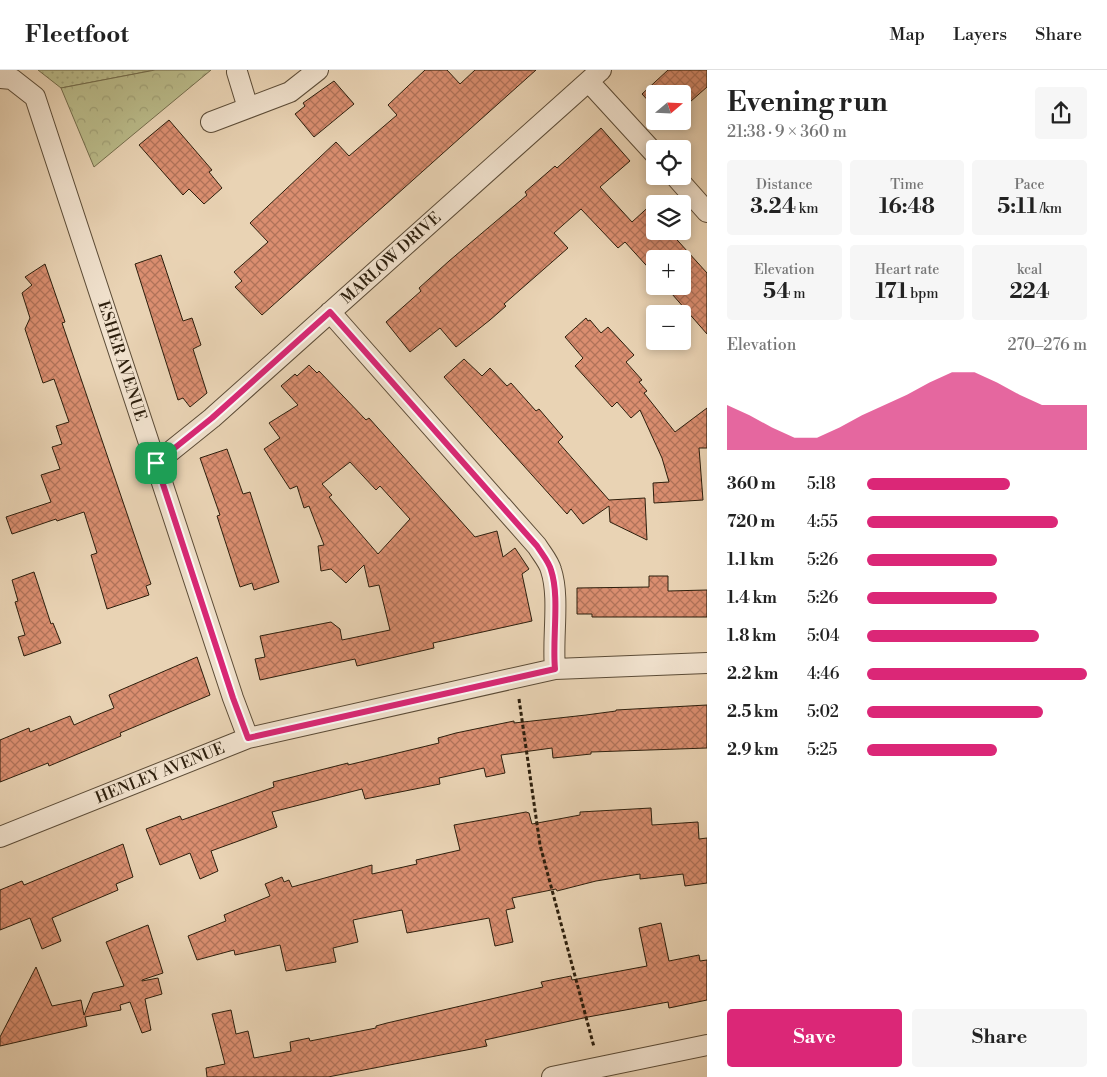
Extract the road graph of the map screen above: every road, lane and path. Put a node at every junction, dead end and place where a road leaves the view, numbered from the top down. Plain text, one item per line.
1 (318, 70) edge
2 (237, 72) dead end
3 (595, 76) edge
4 (6, 78) edge
5 (248, 108) junction
6 (211, 122) dead end
7 (646, 142) edge
8 (683, 185) edge
9 (707, 212) edge
10 (330, 312) junction
11 (156, 463) junction
12 (707, 663) edge
13 (555, 669) junction
14 (515, 676) junction
15 (248, 738) junction
16 (0, 837) edge
17 (707, 1045) edge
18 (595, 1068) junction
19 (552, 1077) edge

1 - 5 street
2 - 5 street
3 - 7 street
3 - 10 street, MARLOW DRIVE
4 - 11 street, ESHER AVENUE
5 - 6 street
8 - 9 street
10 - 11 street, MARLOW DRIVE
10 - 13 street
11 - 15 street, ESHER AVENUE
12 - 13 street, HENLEY AVENUE
13 - 14 street, HENLEY AVENUE
14 - 15 street, HENLEY AVENUE
14 - 18 path
15 - 16 street, HENLEY AVENUE
17 - 18 street
18 - 19 street

